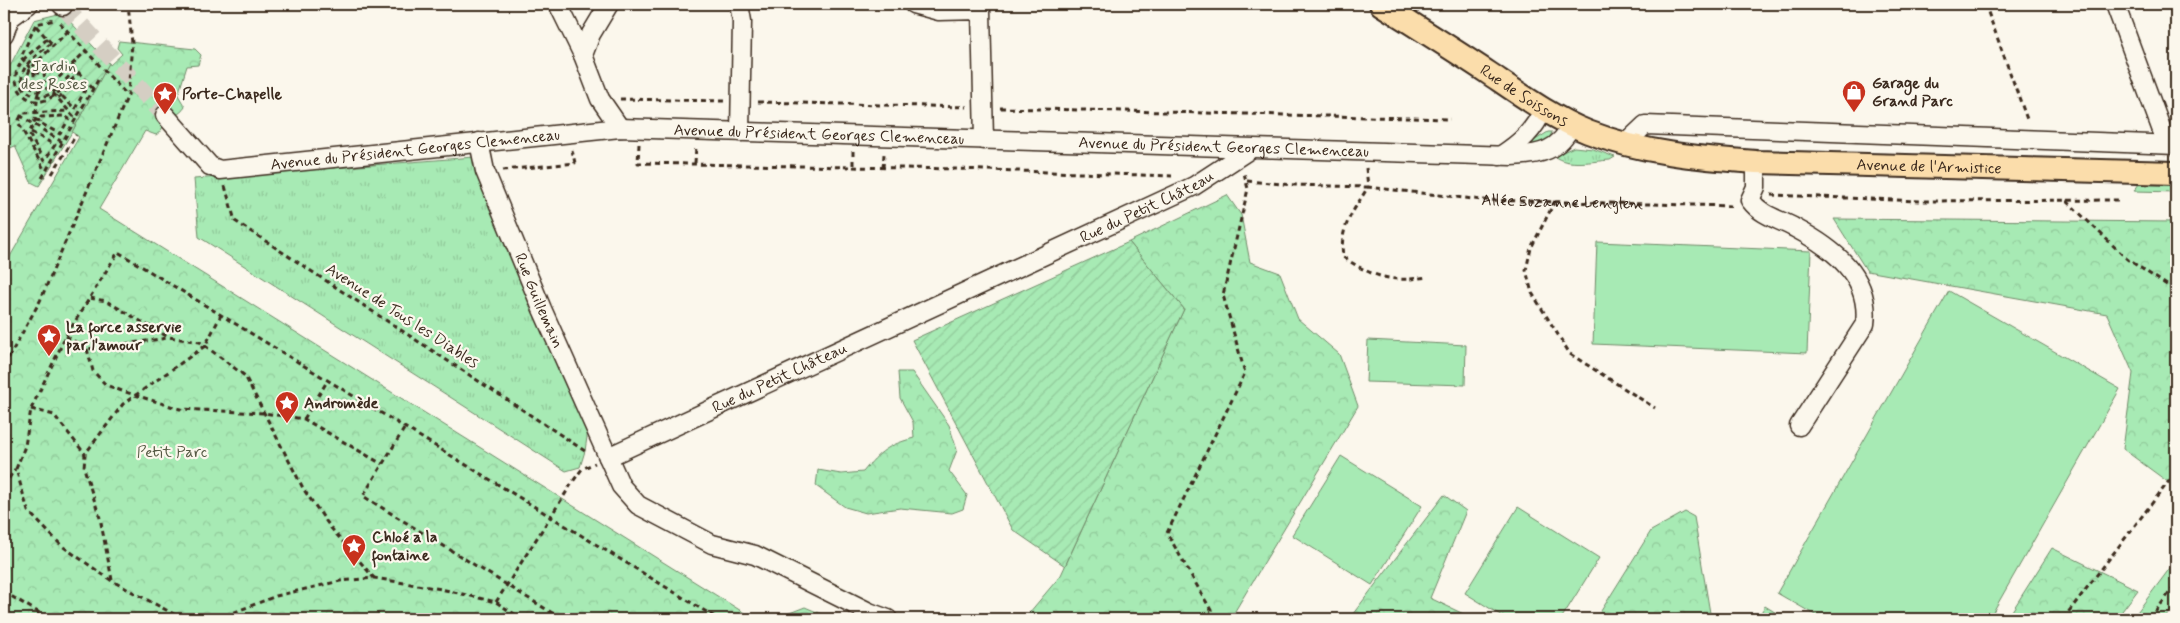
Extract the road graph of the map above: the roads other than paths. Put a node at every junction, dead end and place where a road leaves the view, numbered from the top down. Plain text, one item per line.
1 (29, 4) edge
2 (558, 4) edge
3 (609, 4) edge
4 (739, 4) edge
5 (913, 4) edge
6 (1381, 4) edge
7 (2115, 4) edge
8 (4, 34) edge
9 (583, 55) junction
10 (1544, 108) junction
11 (164, 115) tunnel mouth
12 (1572, 124) junction
13 (620, 128) junction
14 (740, 132) junction
15 (984, 140) junction
16 (479, 142) junction
17 (1625, 144) junction
18 (2172, 144) edge
19 (1242, 154) junction
20 (1682, 155) joint
21 (1499, 156) junction
22 (1756, 162) junction
23 (2176, 174) edge
24 (1799, 426) dead end
25 (605, 451) junction
26 (888, 619) edge

1 - 8 street
2 - 9 street
3 - 9 street
4 - 14 street
5 - 15 street
6 - 10 main road, Rue de Soissons
7 - 18 street
9 - 13 street
10 - 12 main road, Rue de Soissons
10 - 21 street
11 - 16 street, Avenue du Président Georges Clemenceau
12 - 17 main road, Rue de Soissons
12 - 21 street, Avenue du Président Georges Clemenceau
13 - 14 street, Avenue du Président Georges Clemenceau
13 - 16 street, Avenue du Président Georges Clemenceau
14 - 15 street, Avenue du Président Georges Clemenceau
15 - 19 street, Avenue du Président Georges Clemenceau
16 - 25 street, Rue Guillemain
17 - 18 street
17 - 20 main road, Rue de Soissons
19 - 21 street, Avenue du Président Georges Clemenceau
19 - 25 street, Rue du Petit Château
20 - 22 main road, Avenue de l'Armistice
22 - 23 main road, Avenue de l'Armistice
22 - 24 street
25 - 26 street

